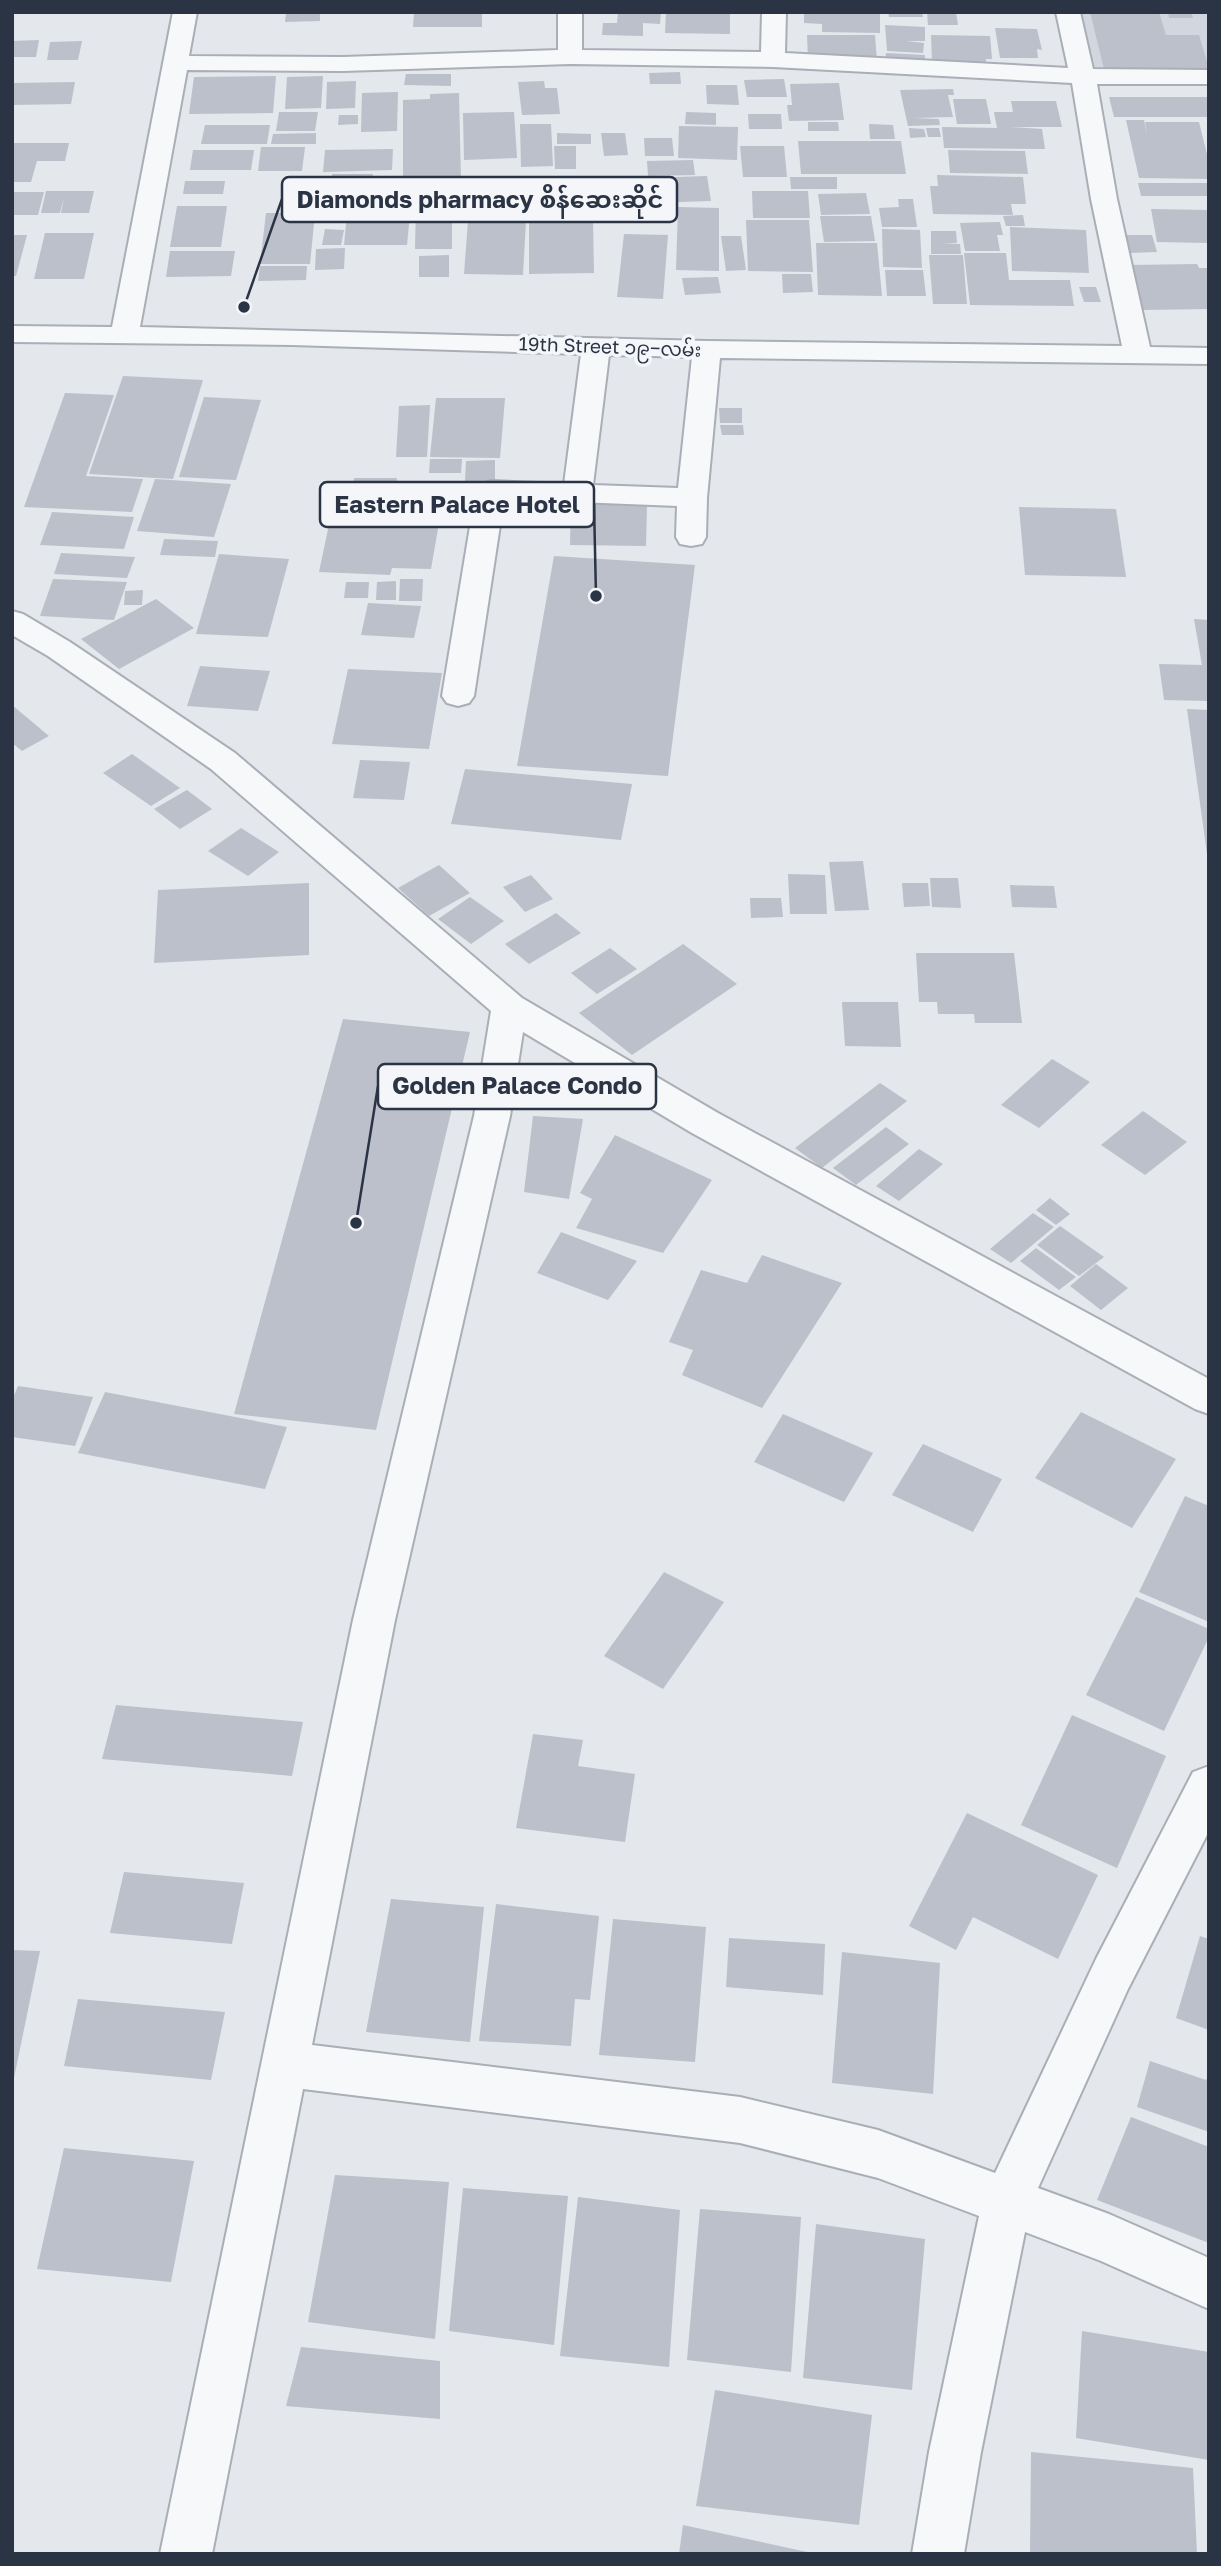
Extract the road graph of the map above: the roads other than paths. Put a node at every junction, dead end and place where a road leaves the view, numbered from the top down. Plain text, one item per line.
1 (186, 12) edge
2 (570, 12) edge
3 (774, 12) edge
4 (1068, 12) edge
5 (570, 57) junction
6 (773, 60) junction
7 (176, 63) junction
8 (1083, 76) junction
9 (1209, 77) edge
10 (12, 334) edge
11 (125, 334) junction
12 (596, 346) junction
13 (707, 349) junction
14 (1138, 356) junction
15 (1209, 356) edge
16 (577, 494) junction
17 (692, 498) junction
18 (691, 537) dead end
19 (12, 621) edge
20 (458, 695) dead end
21 (509, 1007) junction
22 (1209, 1398) edge
23 (1209, 1786) edge
24 (284, 2064) junction
25 (1007, 2201) junction
26 (1209, 2284) edge
27 (186, 2554) edge
28 (938, 2554) edge

1 - 7 street
2 - 5 street
3 - 6 street
4 - 8 street
5 - 6 street
5 - 7 street
6 - 8 street
7 - 11 street
8 - 9 street
8 - 14 street
10 - 11 street, 19th Street ၁၉−လမ်း
11 - 12 street, 19th Street ၁၉−လမ်း
12 - 13 street, 19th Street ၁၉−လမ်း
12 - 16 street
13 - 14 street, 19th Street ၁၉−လမ်း
13 - 17 street
14 - 15 street, 19th Street ၁၉−လမ်း
16 - 17 street
16 - 20 street
17 - 18 street
19 - 21 street
21 - 22 street
21 - 24 street
23 - 25 street
24 - 25 street
24 - 27 street
25 - 26 street
25 - 28 street

